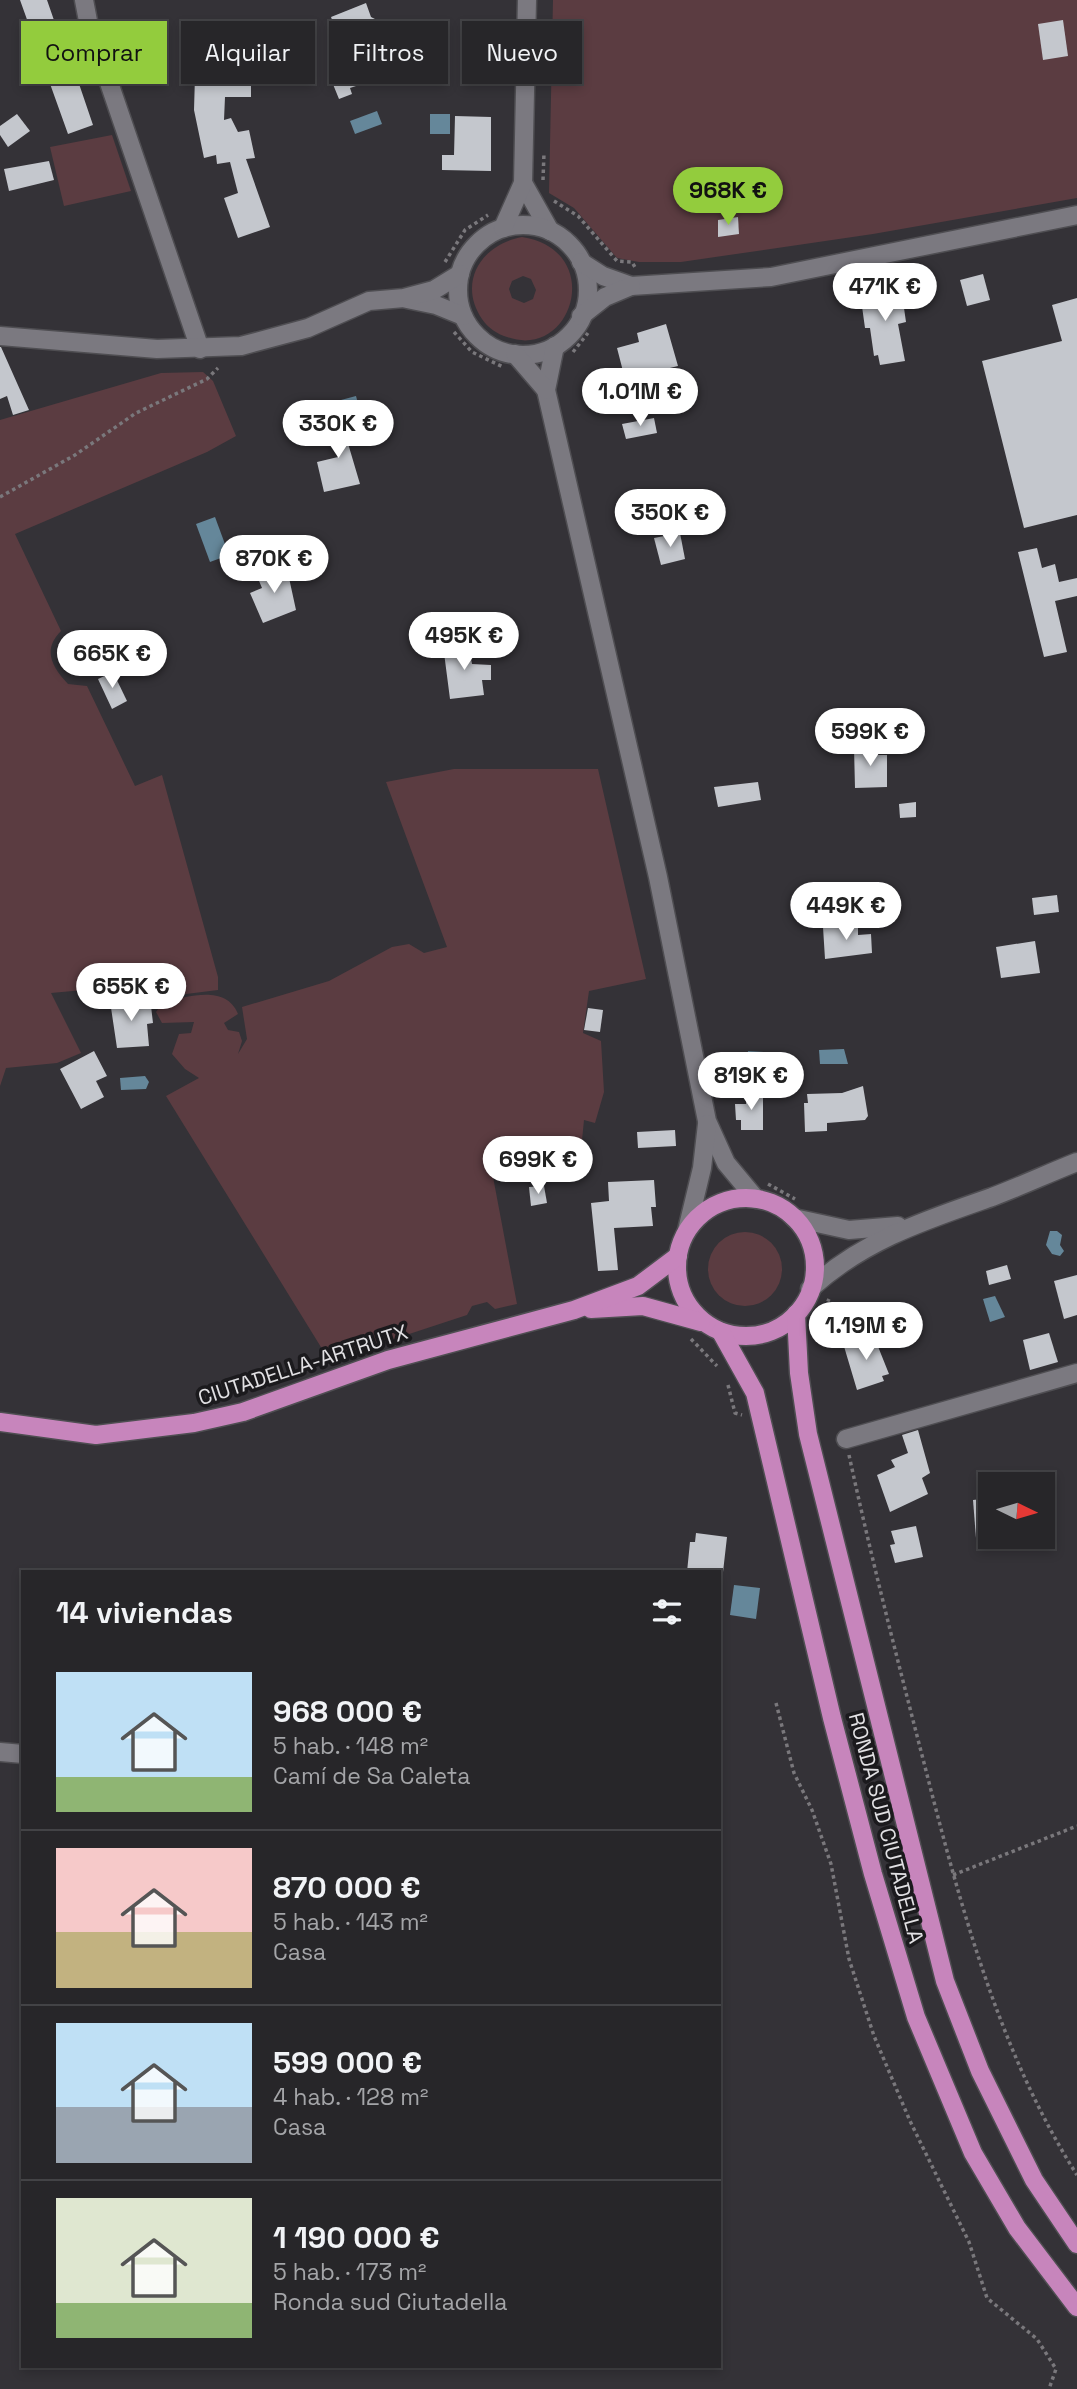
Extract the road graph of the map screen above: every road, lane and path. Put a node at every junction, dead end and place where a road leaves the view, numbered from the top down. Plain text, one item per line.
1 (84, 0) edge
2 (527, 0) edge
3 (544, 145) dead end
4 (523, 183) junction
5 (543, 185) dead end
6 (547, 195) dead end
7 (1077, 215) edge
8 (503, 228) junction
9 (550, 231) junction
10 (581, 262) junction
11 (460, 274) junction
12 (635, 279) junction
13 (404, 298) junction
14 (455, 319) junction
15 (586, 322) junction
16 (0, 336) edge
17 (200, 349) junction
18 (562, 351) junction
19 (513, 363) junction
20 (218, 368) dead end
21 (546, 390) junction
22 (0, 497) edge
23 (707, 1121) junction
24 (1077, 1162) edge
25 (759, 1190) junction
26 (796, 1209) junction
27 (912, 1224) junction
28 (687, 1230) junction
29 (677, 1256) junction
30 (810, 1289) junction
31 (835, 1291) dead end
32 (574, 1310) junction
33 (796, 1314) junction
34 (713, 1327) junction
35 (816, 1334) dead end
36 (685, 1335) dead end
37 (1077, 1373) edge
38 (742, 1415) dead end
39 (0, 1422) edge
40 (846, 1439) joint
41 (776, 1703) dead end
42 (0, 1752) edge
43 (21, 1754) edge
44 (1077, 1826) edge
45 (953, 1875) junction
46 (1077, 2175) edge
47 (1077, 2244) edge
48 (1077, 2307) edge
49 (1049, 2389) edge

1 - 17 street
2 - 4 street
3 - 5 path
4 - 8 street
4 - 9 street
6 - 12 path
7 - 12 street
8 - 9 street
8 - 11 street
9 - 10 street
10 - 12 street
10 - 15 street
11 - 13 street
11 - 14 street
12 - 15 street
13 - 14 street
13 - 17 street
14 - 19 street
14 - 19 path
15 - 18 path
15 - 18 street
16 - 17 street
18 - 19 street
18 - 21 street
19 - 21 street
20 - 22 path
21 - 23 street
23 - 25 street
23 - 28 street
24 - 27 street
25 - 26 path
25 - 26 main road
25 - 28 main road
26 - 27 street
26 - 30 main road
27 - 30 street
28 - 29 main road
29 - 32 main road, CIUTADELLA-ARTRUTX
29 - 34 main road
30 - 33 main road
31 - 35 path
32 - 34 main road, CIUTADELLA-ARTRUTX
32 - 39 main road, CIUTADELLA-ARTRUTX
33 - 34 main road
33 - 47 main road, RONDA SUD CIUTADELLA
34 - 48 main road, RONDA SUD CIUTADELLA
36 - 38 path
37 - 40 street
40 - 45 path
41 - 49 path
42 - 43 street
44 - 45 path
45 - 46 path

